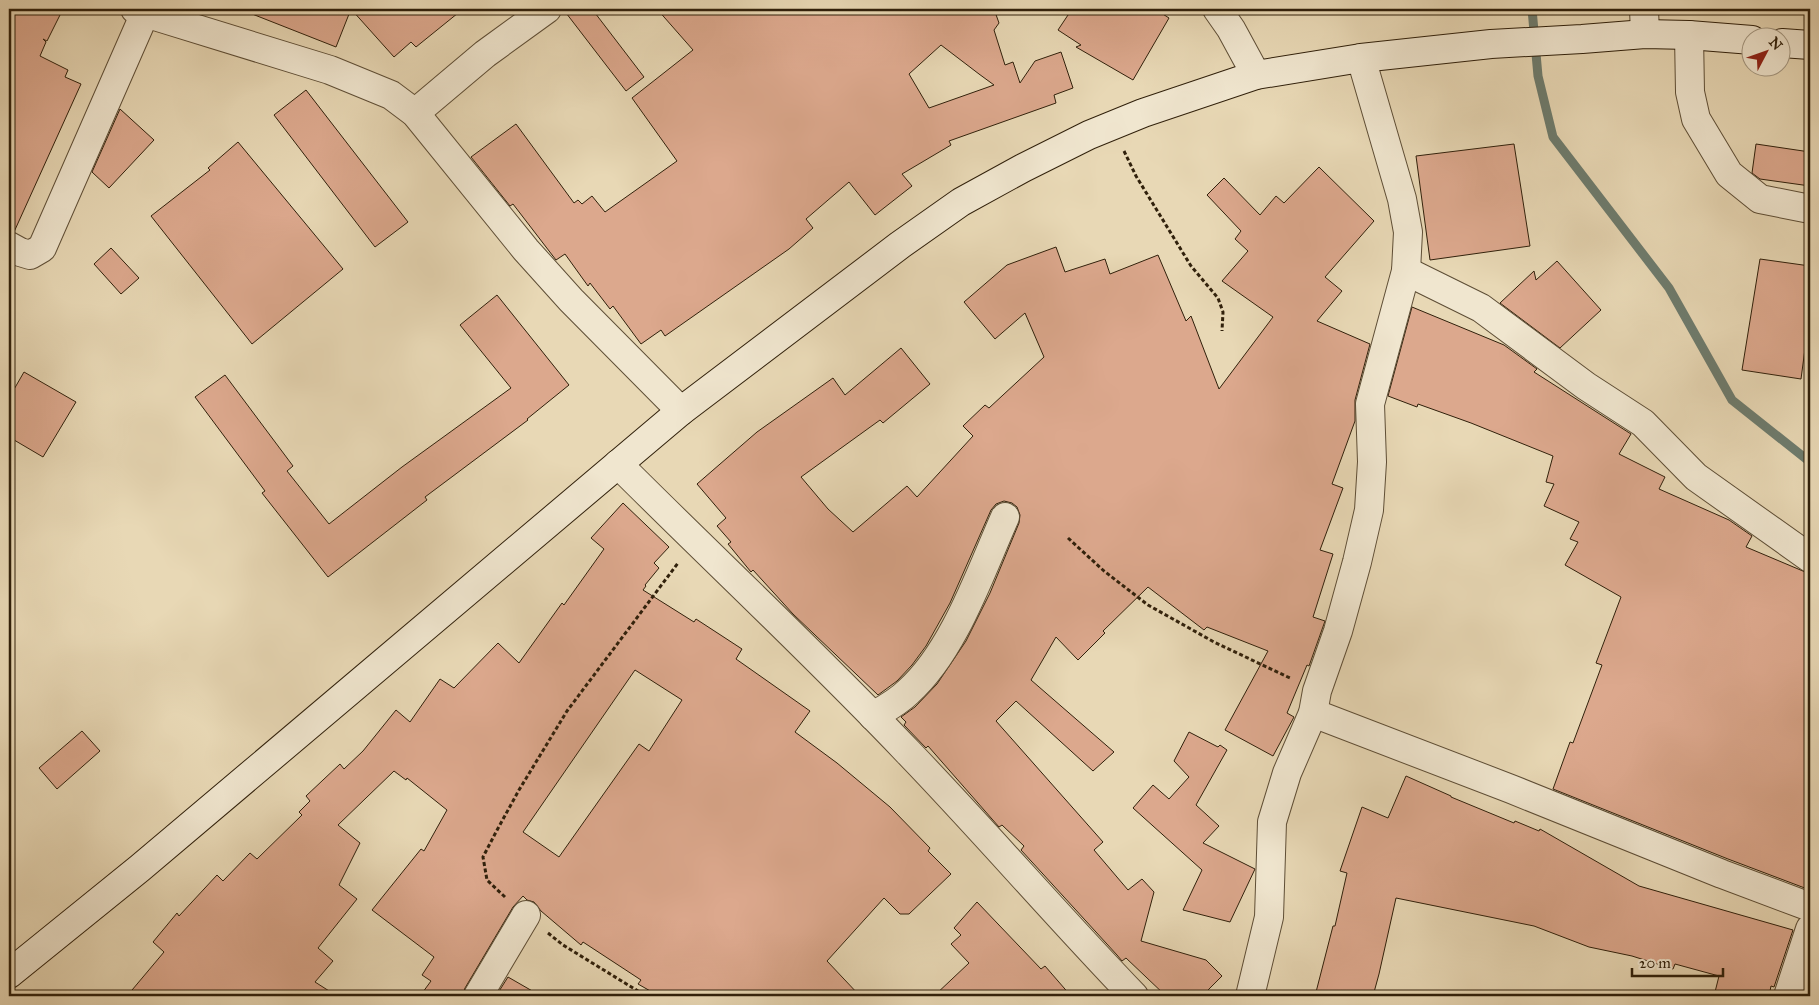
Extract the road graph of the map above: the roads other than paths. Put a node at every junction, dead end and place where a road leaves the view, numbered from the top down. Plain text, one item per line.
1 (546, 9) edge
2 (1217, 9) edge
3 (140, 11) edge
4 (1644, 21) edge
5 (1689, 35) junction
6 (1742, 39) edge
7 (1792, 44) edge
8 (1810, 45) edge
9 (1361, 58) junction
10 (1256, 75) junction
11 (414, 113) junction
12 (1810, 209) edge
13 (9, 246) edge
14 (1406, 271) junction
15 (680, 411) junction
16 (618, 464) junction
17 (1005, 517) dead end
18 (1810, 558) edge
19 (1315, 702) junction
20 (873, 716) junction
21 (1810, 907) edge
22 (526, 915) road end
23 (1810, 929) edge
24 (9, 974) edge
25 (1798, 986) edge
26 (478, 996) edge
27 (1134, 996) edge
28 (1250, 996) edge

1 - 11 street
2 - 10 street
3 - 11 street
3 - 13 street
4 - 5 street
4 - 9 street
5 - 6 street
5 - 12 street
7 - 8 street
9 - 10 street
9 - 14 street
10 - 15 street
11 - 15 street
14 - 18 street
14 - 19 street
15 - 16 street
16 - 20 street
16 - 24 street
17 - 20 street
19 - 21 street
19 - 28 street
20 - 27 street
22 - 26 street
23 - 25 street

